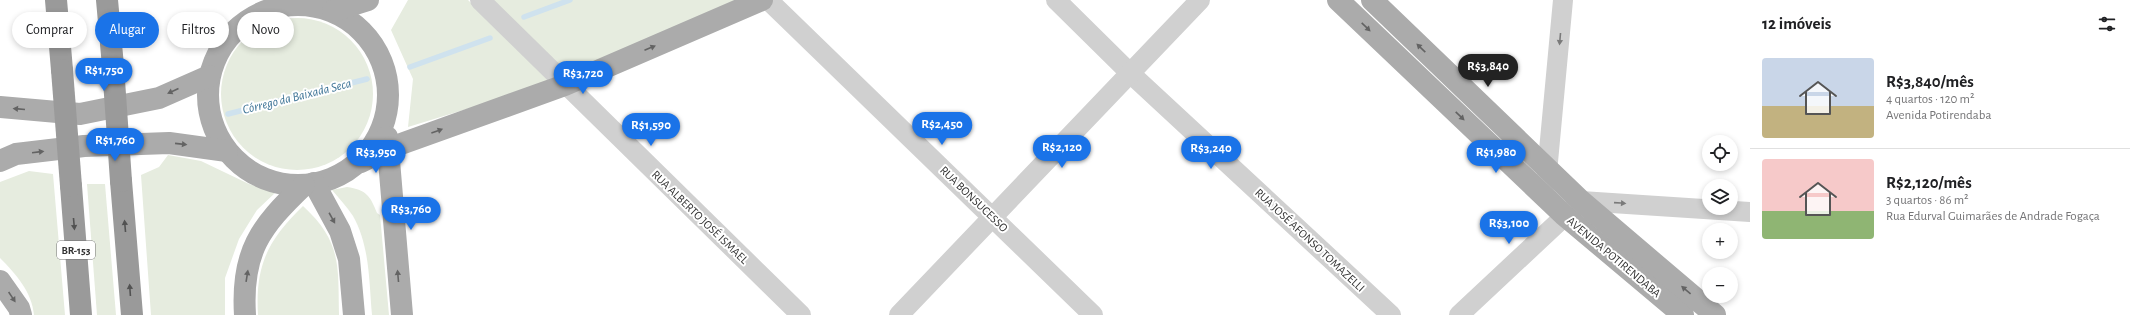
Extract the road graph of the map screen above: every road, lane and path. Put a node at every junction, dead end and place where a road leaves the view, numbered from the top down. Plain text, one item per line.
1 (56, 0) edge
2 (107, 0) edge
3 (368, 0) edge
4 (480, 0) edge
5 (762, 0) edge
6 (768, 0) edge
7 (1056, 0) edge
8 (1200, 0) edge
9 (1338, 0) edge
10 (1372, 0) edge
11 (1564, 0) edge
12 (273, 3) edge
13 (333, 11) junction
14 (1131, 74) junction
15 (209, 76) junction
16 (565, 85) junction
17 (0, 107) edge
18 (385, 116) junction
19 (387, 149) junction
20 (227, 151) junction
21 (0, 161) edge
22 (349, 169) junction
23 (1548, 171) junction
24 (309, 184) junction
25 (1543, 195) junction
26 (1581, 201) junction
27 (1750, 212) edge
28 (1564, 215) junction
29 (993, 217) junction
30 (0, 281) edge
31 (21, 315) edge
32 (81, 315) edge
33 (132, 315) edge
34 (245, 315) edge
35 (354, 315) edge
36 (402, 315) edge
37 (801, 315) edge
38 (900, 315) edge
39 (1093, 315) edge
40 (1391, 315) edge
41 (1458, 315) edge
42 (1683, 315) edge
43 (1715, 315) edge

1 -> 32 highway, BR-153, bridge
33 -> 2 highway, bridge
3 - 13 main road
4 - 16 street, RUA ALBERTO JOSÉ ISMAEL
16 -> 5 main road
6 - 29 street, RUA BONSUCESSO
7 - 14 street, RUA JOSÉ AFONSO TOMAZELLI
8 - 14 street
9 -> 25 main road, AVENIDA POTIRENDABA
23 -> 10 main road, AVENIDA POTIRENDABA
11 -> 23 street
12 - 13 main road
12 - 15 main road
13 - 18 main road
14 - 29 street
14 - 40 street, RUA JOSÉ AFONSO TOMAZELLI
15 -> 17 main road
15 - 20 main road
19 -> 16 main road
16 - 37 street, RUA ALBERTO JOSÉ ISMAEL
18 - 19 main road
18 - 22 main road
19 - 22 main road
36 -> 19 main road
21 -> 20 main road
20 - 24 main road
22 - 24 main road
23 - 25 street
23 - 26 main road, AVENIDA POTIRENDABA
34 -> 24 main road
24 -> 35 main road
25 - 28 main road, AVENIDA POTIRENDABA
26 -> 27 street
26 - 28 street
43 -> 26 main road, AVENIDA POTIRENDABA
28 - 41 street
28 - 42 main road, AVENIDA POTIRENDABA
29 - 38 street
29 - 39 street, RUA BONSUCESSO
30 -> 31 main road

